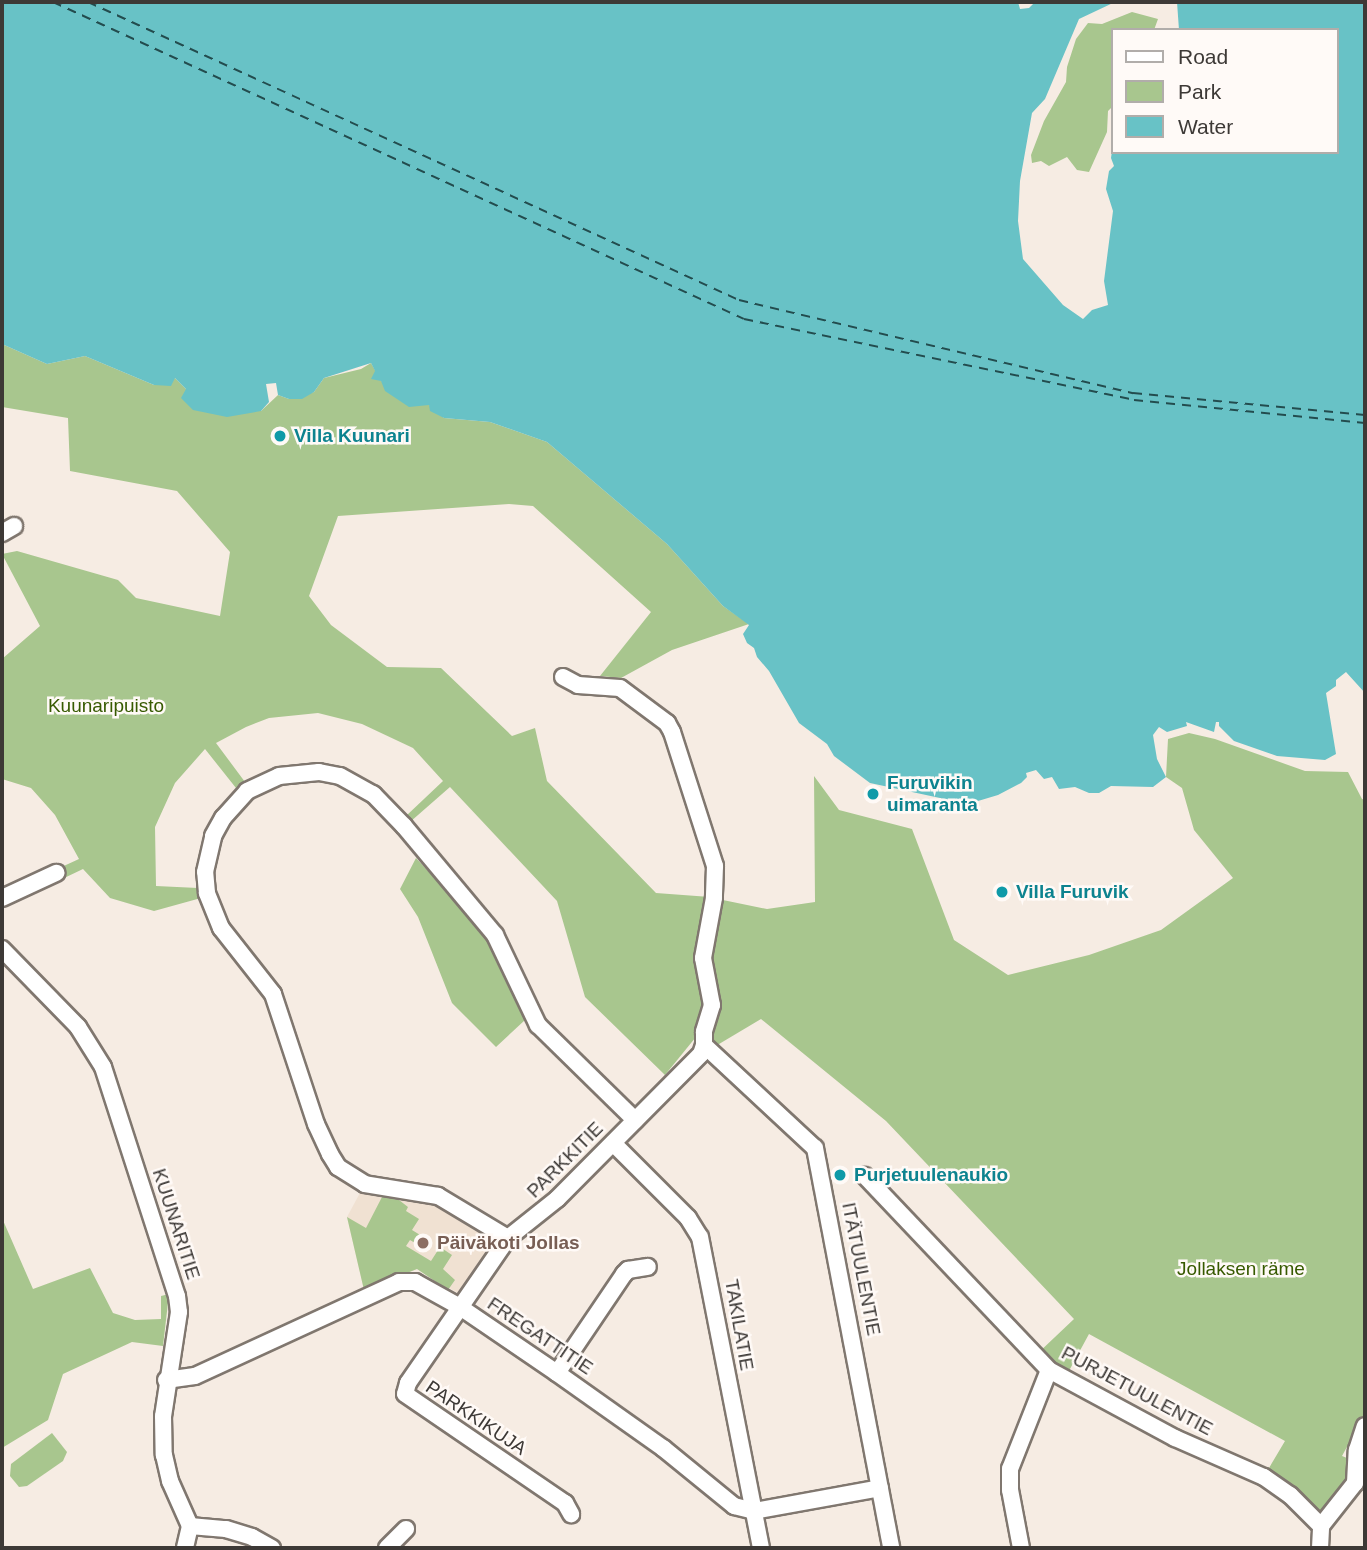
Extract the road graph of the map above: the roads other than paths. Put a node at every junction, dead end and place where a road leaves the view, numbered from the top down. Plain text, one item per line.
1 (563, 677) dead end
2 (56, 873) dead end
3 (2, 898) edge
4 (2, 949) edge
5 (704, 1045) junction
6 (635, 1120) junction
7 (613, 1143) junction
8 (866, 1176) dead end
9 (508, 1238) junction
10 (648, 1267) dead end
11 (460, 1307) junction
12 (1049, 1370) junction
13 (557, 1373) junction
14 (166, 1380) junction
15 (1365, 1426) edge
16 (880, 1488) junction
17 (1359, 1491) edge
18 (754, 1511) junction
19 (571, 1514) dead end
20 (190, 1526) junction
21 (1321, 1526) junction
22 (406, 1529) dead end
23 (185, 1548) edge
24 (272, 1548) edge
25 (387, 1548) edge
26 (761, 1548) edge
27 (891, 1548) edge
28 (1021, 1548) edge
29 (1320, 1548) edge

1 - 5 street
2 - 3 street
4 - 14 street, KUUNARITIE
5 - 6 street, PARKKITIE
5 - 16 street, ITÄTUULENTIE
6 - 7 street, PARKKITIE
6 - 9 street
7 - 9 street, PARKKITIE
7 - 18 street, TAKILATIE
8 - 12 street, PURJETUULENTIE
9 - 11 street, PARKKITIE
10 - 13 street
11 - 13 street, FREGATTITIE
11 - 14 street, FREGATTITIE
11 - 19 street, PARKKIKUJA
12 - 21 street, PURJETUULENTIE
12 - 28 street
13 - 18 street, FREGATTITIE
14 - 20 street, KUUNARITIE
15 - 17 street
16 - 18 street
16 - 27 street, ITÄTUULENTIE
17 - 21 street
18 - 26 street, TAKILATIE
20 - 23 street
20 - 24 street
21 - 29 street
22 - 25 street

